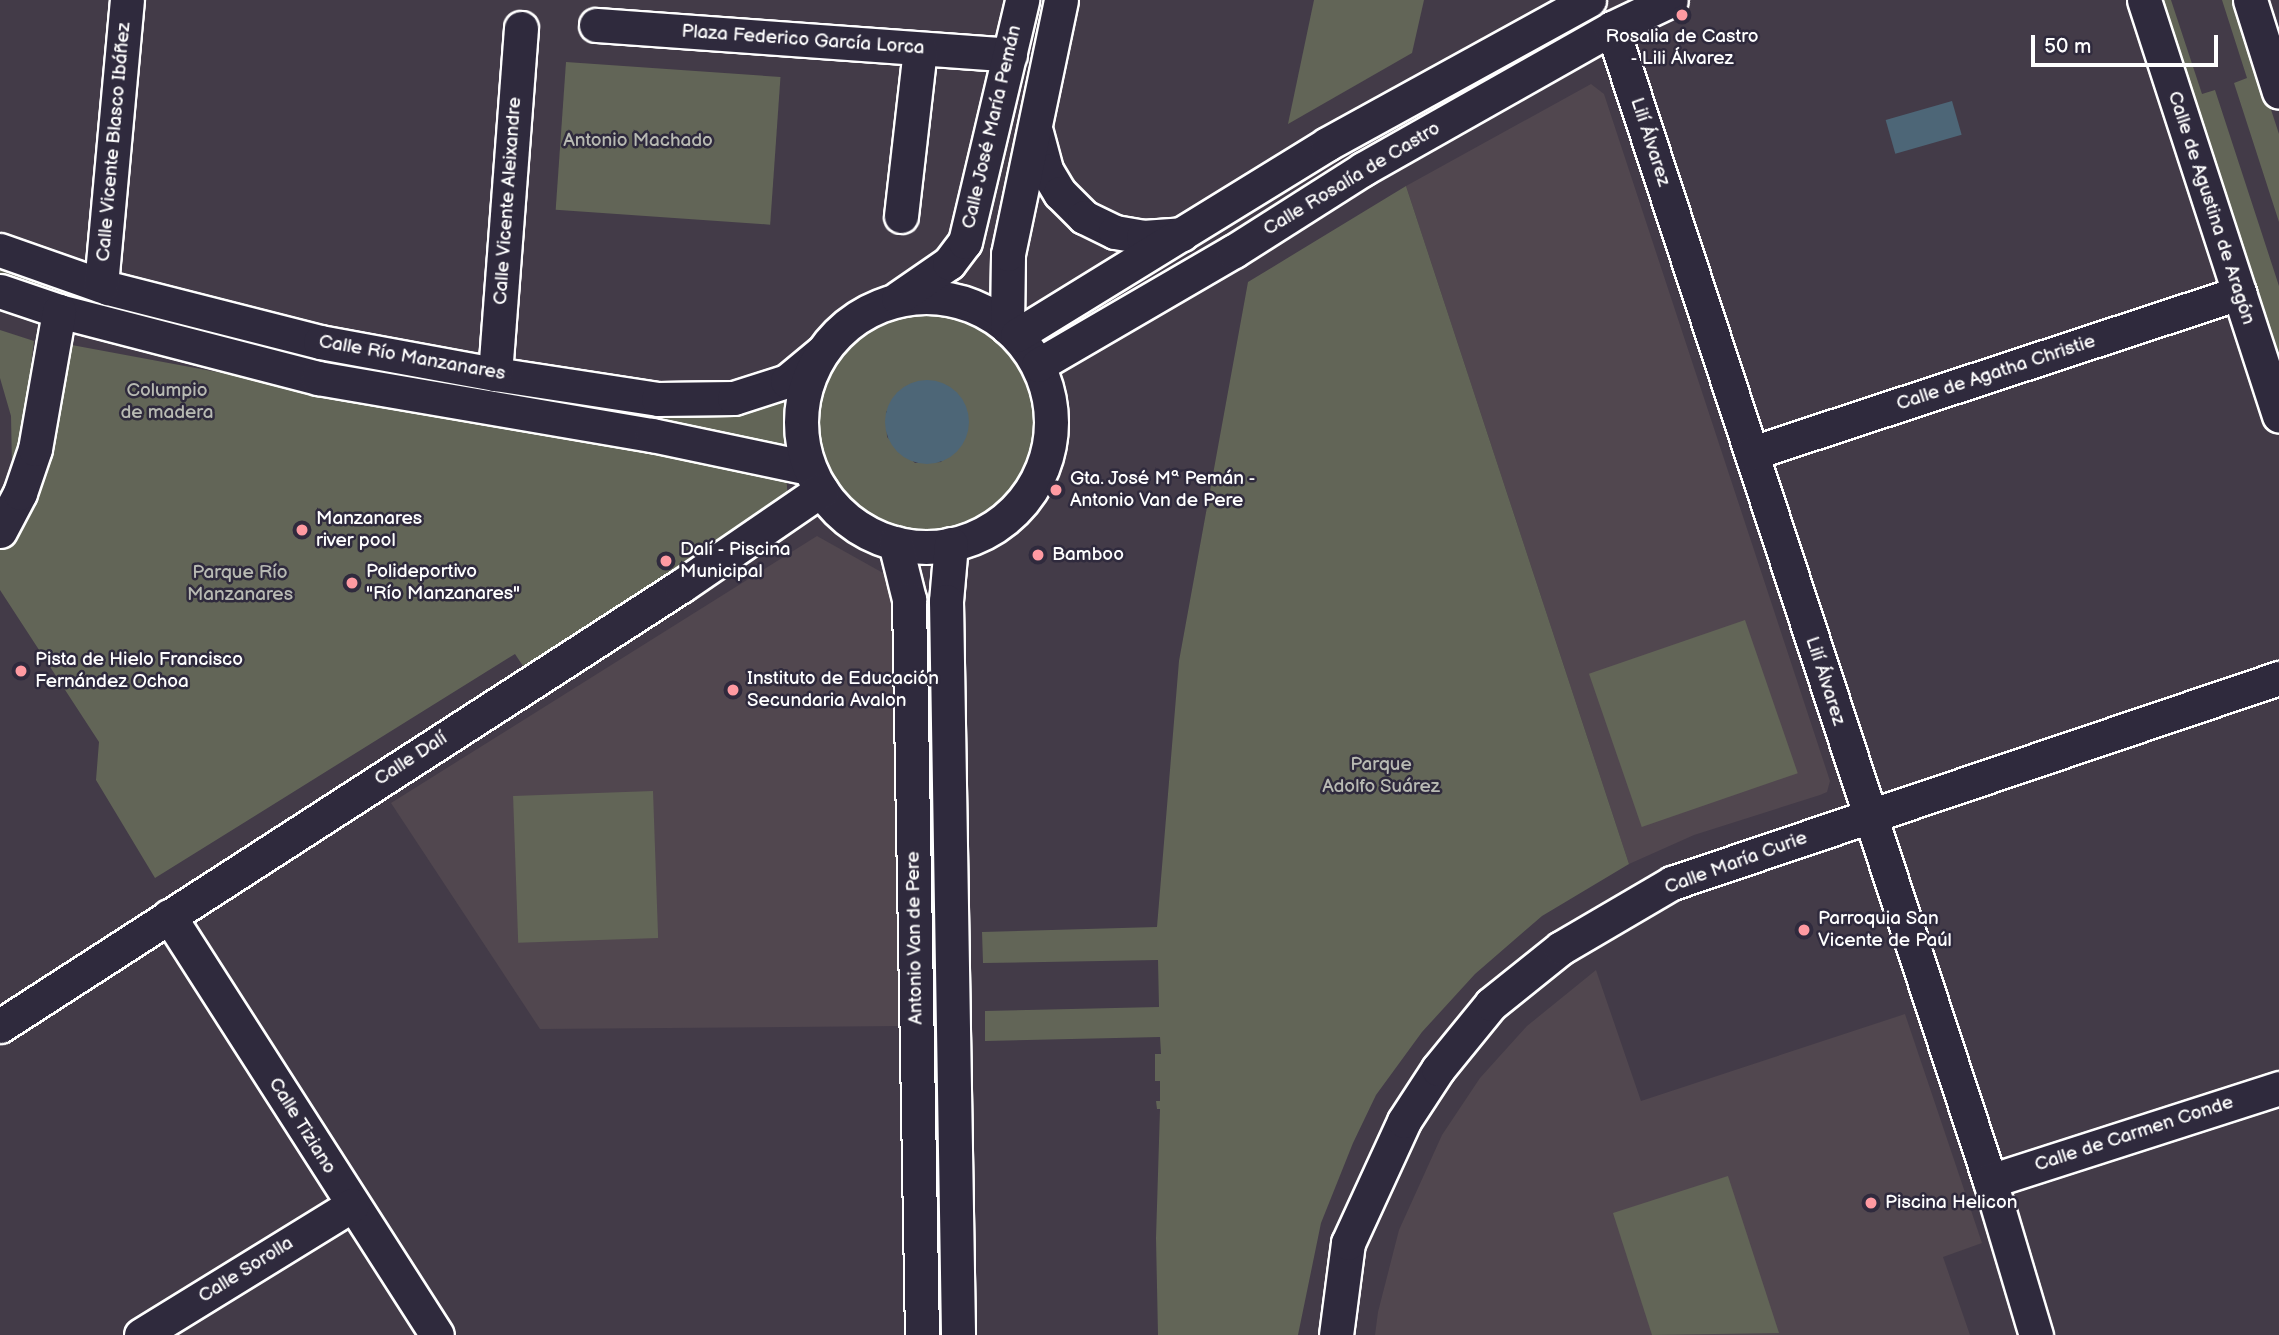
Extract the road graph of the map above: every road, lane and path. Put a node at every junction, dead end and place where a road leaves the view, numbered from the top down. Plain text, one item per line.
1 (127, 0) edge
2 (1022, 0) edge
3 (1061, 0) edge
4 (1589, 0) edge
5 (1671, 0) edge
6 (2144, 0) edge
7 (2250, 0) edge
8 (596, 25) dead end
9 (521, 28) dead end
10 (1612, 28) junction
11 (920, 48) junction
12 (1010, 55) junction
13 (2279, 92) edge
14 (1034, 128) junction
15 (901, 216) dead end
16 (1184, 234) junction
17 (0, 250) edge
18 (101, 285) junction
19 (0, 291) edge
20 (2239, 293) junction
21 (892, 302) junction
22 (60, 311) junction
23 (1012, 331) junction
24 (822, 352) junction
25 (1038, 365) junction
26 (495, 374) junction
27 (2279, 416) edge
28 (1752, 453) junction
29 (815, 479) junction
30 (0, 531) edge
31 (895, 543) junction
32 (951, 544) junction
33 (2279, 678) edge
34 (1868, 816) junction
35 (169, 916) junction
36 (0, 1026) edge
37 (2279, 1088) edge
38 (1990, 1181) junction
39 (352, 1205) junction
40 (2032, 1334) edge
41 (141, 1335) edge
42 (437, 1335) edge
43 (922, 1335) edge
44 (958, 1335) edge
45 (1336, 1335) edge

1 - 18 street, Calle Vicente Blasco Ibáñez
2 - 12 street, Calle José María Pemán
3 - 14 street, Calle José María Pemán
4 - 16 street, Calle Rosalía de Castro
5 - 10 street, Calle Rosalía de Castro
6 - 20 street, Calle de Agustina de Aragón
7 - 13 street
8 - 11 street, Plaza Federico García Lorca
9 - 26 street, Calle Vicente Aleixandre
10 - 25 street, Calle Rosalía de Castro
10 - 28 street, Lilí Álvarez
11 - 12 street, Plaza Federico García Lorca
11 - 15 street
12 - 21 street, Calle José María Pemán
14 - 16 street
14 - 23 street, Calle José María Pemán
16 - 23 street, Calle Rosalía de Castro
17 - 18 street, Calle Río Manzanares
18 - 26 street, Calle Río Manzanares
19 - 22 street, Calle Río Manzanares
20 - 27 street, Calle de Agustina de Aragón
20 - 28 street, Calle de Agatha Christie
21 - 23 street
21 - 24 street
22 - 29 street, Calle Río Manzanares
22 - 30 street
23 - 25 street
24 - 26 street, Calle Río Manzanares
24 - 29 street
25 - 32 street
28 - 34 street, Lilí Álvarez
29 - 31 street
29 - 35 street, Calle Dalí
31 - 32 street
31 - 43 street, Antonio Van de Pere
32 - 44 street, Antonio Van de Pere
33 - 34 street, Calle María Curie
34 - 38 street, Lilí Álvarez
34 - 45 street, Calle María Curie
35 - 36 street, Calle Dalí
35 - 39 street, Calle Tiziano
37 - 38 street, Calle de Carmen Conde
38 - 40 street, Lilí Álvarez
39 - 41 street, Calle Sorolla
39 - 42 street, Calle Tiziano

